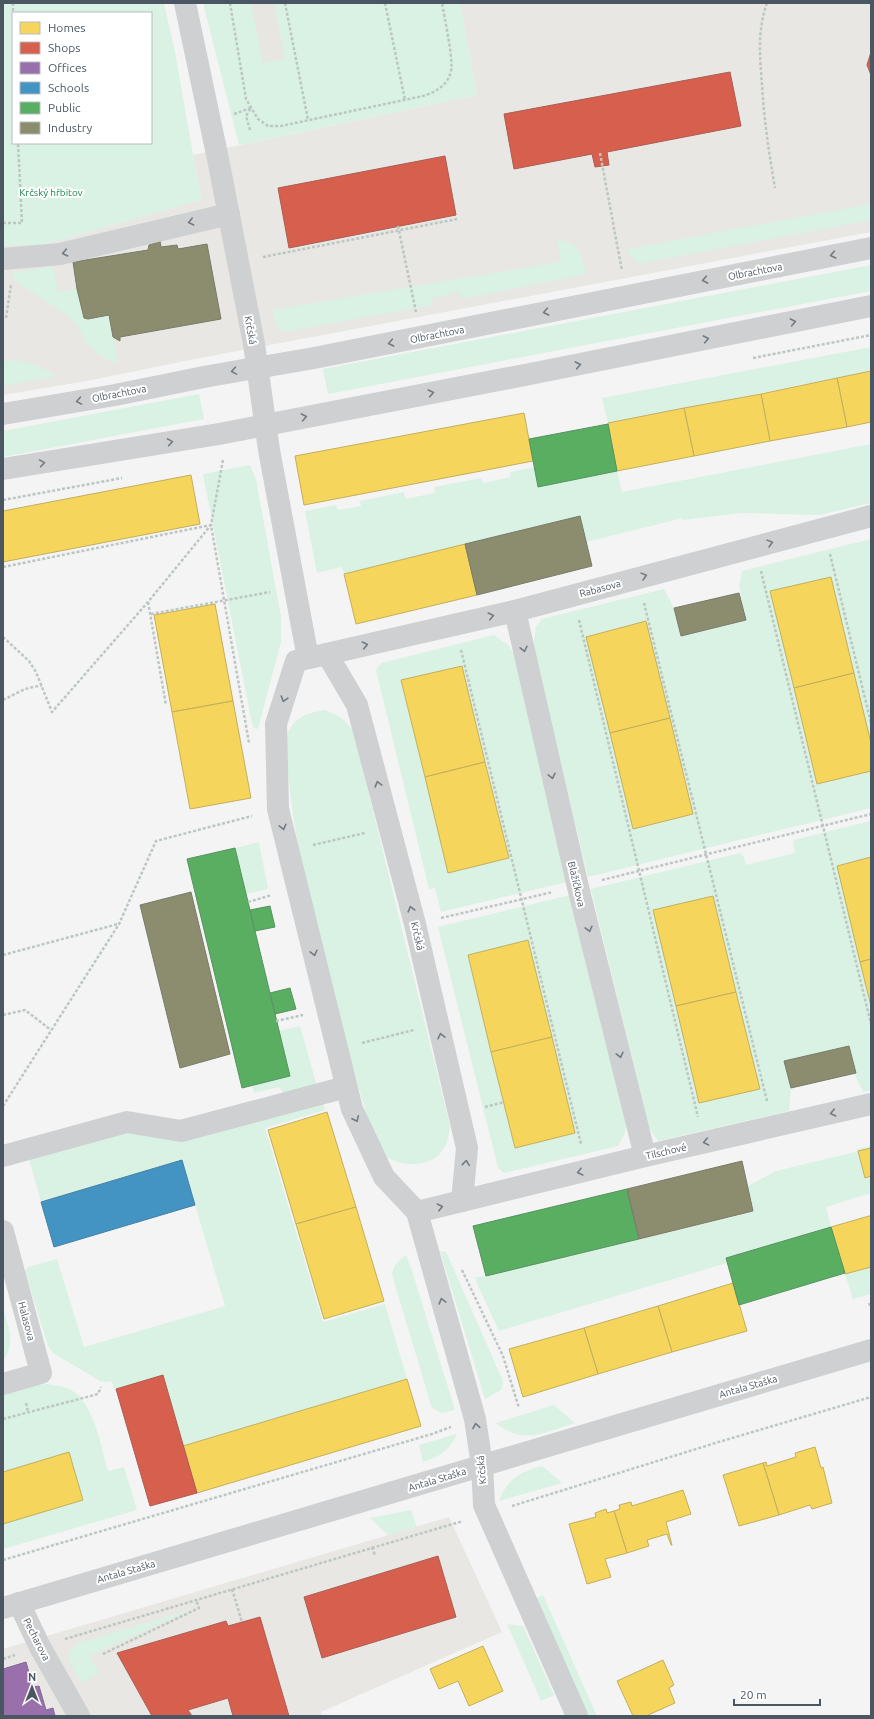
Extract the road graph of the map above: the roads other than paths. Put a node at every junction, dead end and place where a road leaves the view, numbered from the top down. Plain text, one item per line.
1 (185, 3) edge
2 (229, 214) junction
3 (871, 248) edge
4 (3, 259) edge
5 (871, 306) edge
6 (258, 367) junction
7 (3, 414) edge
8 (266, 425) junction
9 (3, 469) edge
10 (871, 516) edge
11 (515, 611) junction
12 (317, 656) junction
13 (346, 1087) junction
14 (871, 1104) edge
15 (3, 1156) edge
16 (645, 1156) junction
17 (462, 1202) junction
18 (417, 1212) junction
19 (3, 1231) edge
20 (871, 1350) edge
21 (3, 1384) edge
22 (482, 1465) junction
23 (11, 1605) edge
24 (79, 1716) edge
25 (577, 1716) edge

1 - 2 street, Krčská
2 -> 4 street
2 - 6 street, Krčská
3 -> 6 street, Olbrachtova
8 -> 5 street
6 -> 7 street, Olbrachtova
6 - 8 street, Krčská
9 -> 8 street
8 - 12 street, Krčská
11 -> 10 street, Rabasova
12 -> 11 street, Rabasova
11 -> 16 street, Blažíčkova
12 -> 13 street, Krčská
17 -> 12 street, Krčská
13 - 15 street
13 -> 18 street, Krčská
14 -> 16 street, Tilschové
16 -> 17 street, Tilschové
18 -> 17 street
22 -> 18 street, Krčská
19 - 21 street, Halasova
20 - 22 street, Antala Staška
22 - 23 street, Antala Staška
22 - 25 street, Krčská
23 - 24 street, Pecharova

